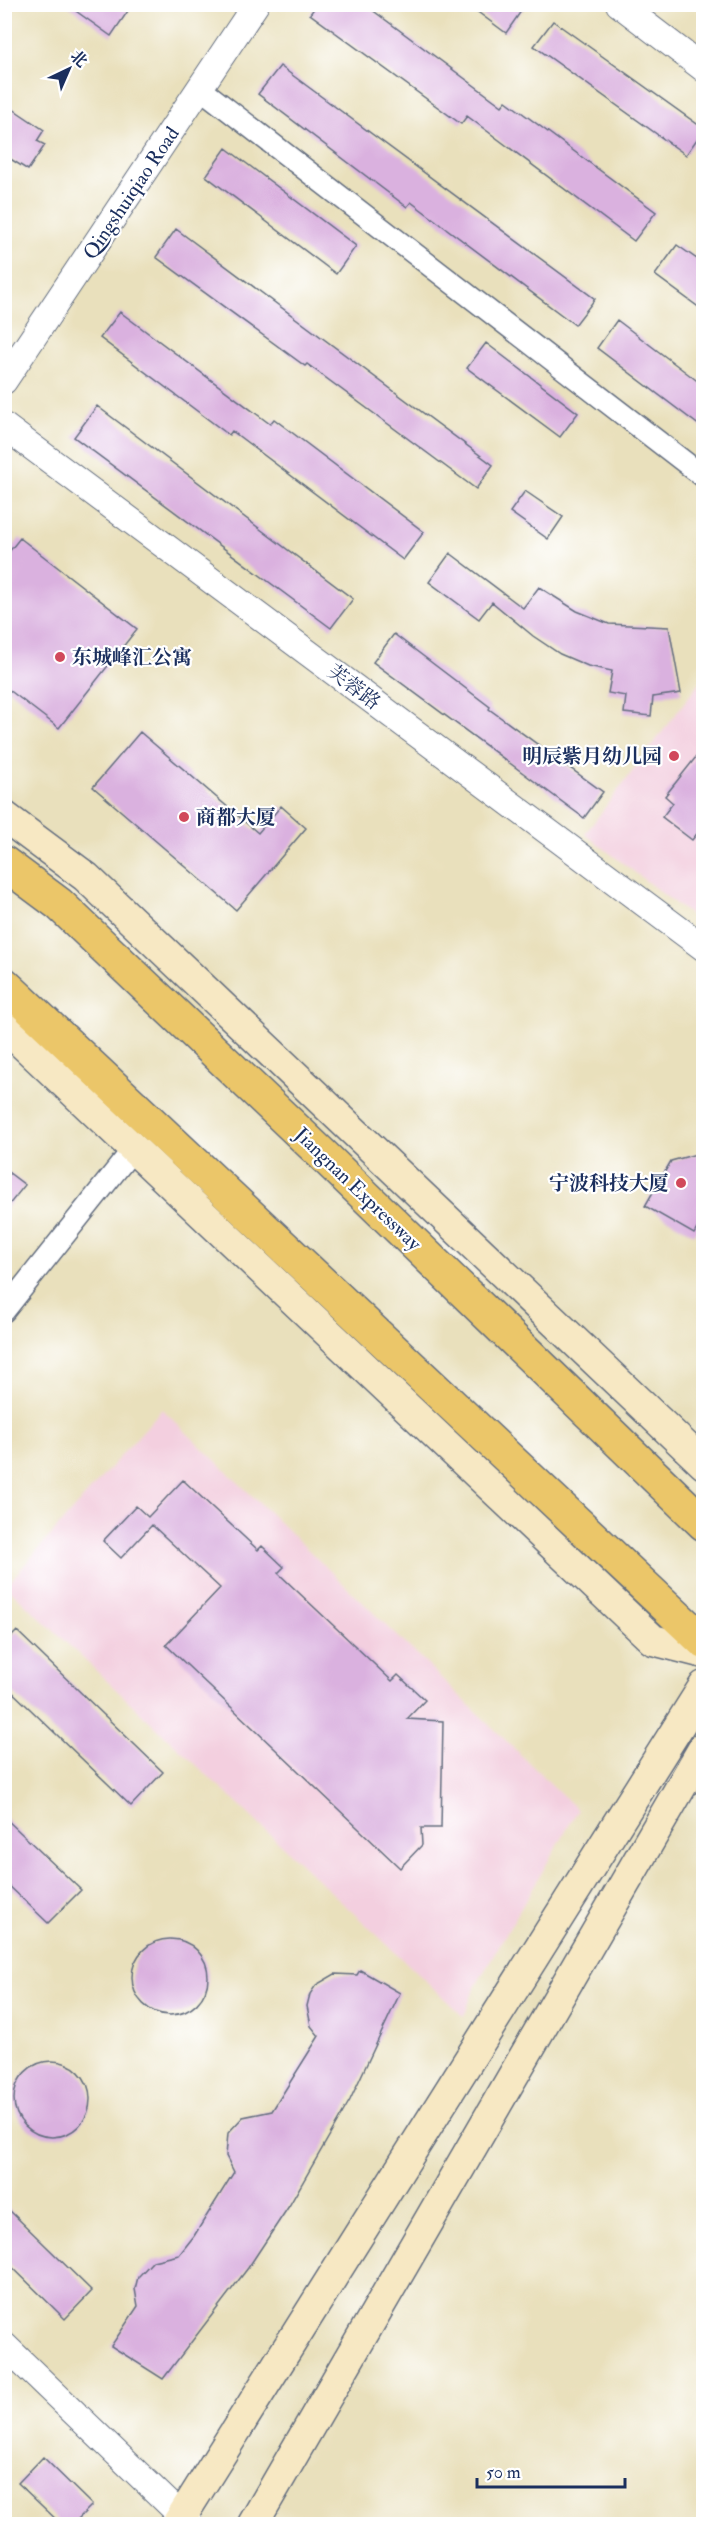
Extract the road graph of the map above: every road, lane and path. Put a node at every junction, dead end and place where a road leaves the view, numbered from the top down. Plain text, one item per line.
1 (256, 4) edge
2 (619, 4) edge
3 (704, 69) edge
4 (201, 89) junction
5 (4, 381) edge
6 (4, 426) edge
7 (704, 477) edge
8 (4, 816) edge
9 (4, 863) edge
10 (704, 948) edge
11 (4, 984) edge
12 (4, 1026) edge
13 (134, 1148) junction
14 (4, 1311) edge
15 (704, 1464) edge
16 (704, 1524) edge
17 (704, 1642) edge
18 (704, 1653) edge
19 (704, 1686) edge
20 (704, 1747) edge
21 (4, 2345) edge
22 (183, 2522) edge
23 (254, 2524) edge

1 - 4 street, Qingshuiqiao Road
2 - 3 street
4 - 5 street, Qingshuiqiao Road
4 - 7 street
6 - 10 street, 芙蓉路
8 - 15 main road
9 - 16 main road, Jiangnan Expressway
11 - 17 main road
12 - 13 main road
13 - 14 street
13 - 18 main road
19 - 22 main road
20 - 23 main road
21 - 22 street

